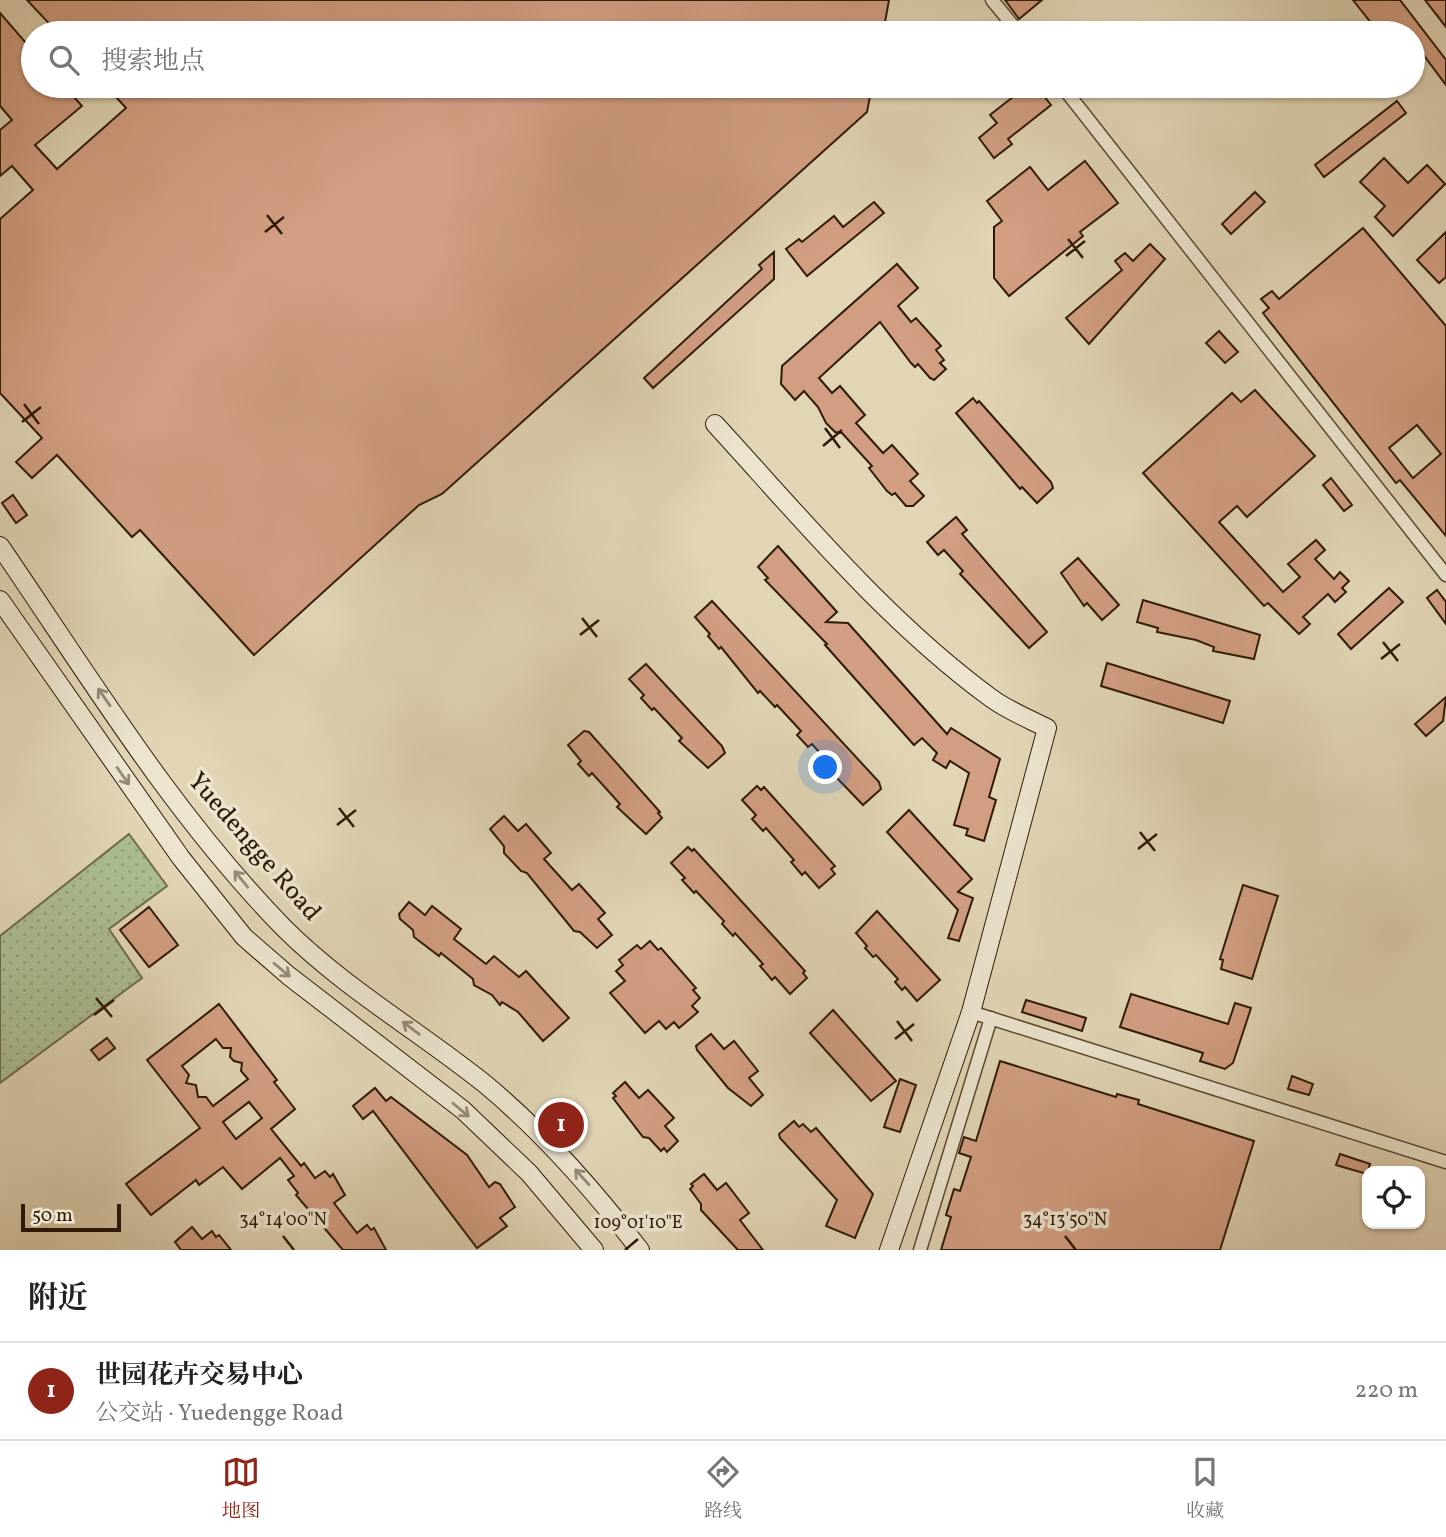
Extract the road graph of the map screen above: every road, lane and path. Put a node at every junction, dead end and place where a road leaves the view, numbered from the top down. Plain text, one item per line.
1 (992, 0) edge
2 (1009, 21) edge
3 (1071, 98) edge
4 (715, 424) dead end
5 (0, 546) edge
6 (1446, 575) edge
7 (0, 600) edge
8 (971, 1012) junction
9 (991, 1018) junction
10 (1446, 1162) edge
11 (594, 1250) edge
12 (639, 1250) edge
13 (889, 1250) edge
14 (920, 1250) edge

1 - 2 street
3 - 6 street
4 - 8 main road
12 -> 5 main road, Yuedengge Road
7 -> 11 main road
8 - 9 street
8 - 13 main road
9 - 10 street
9 - 14 street

